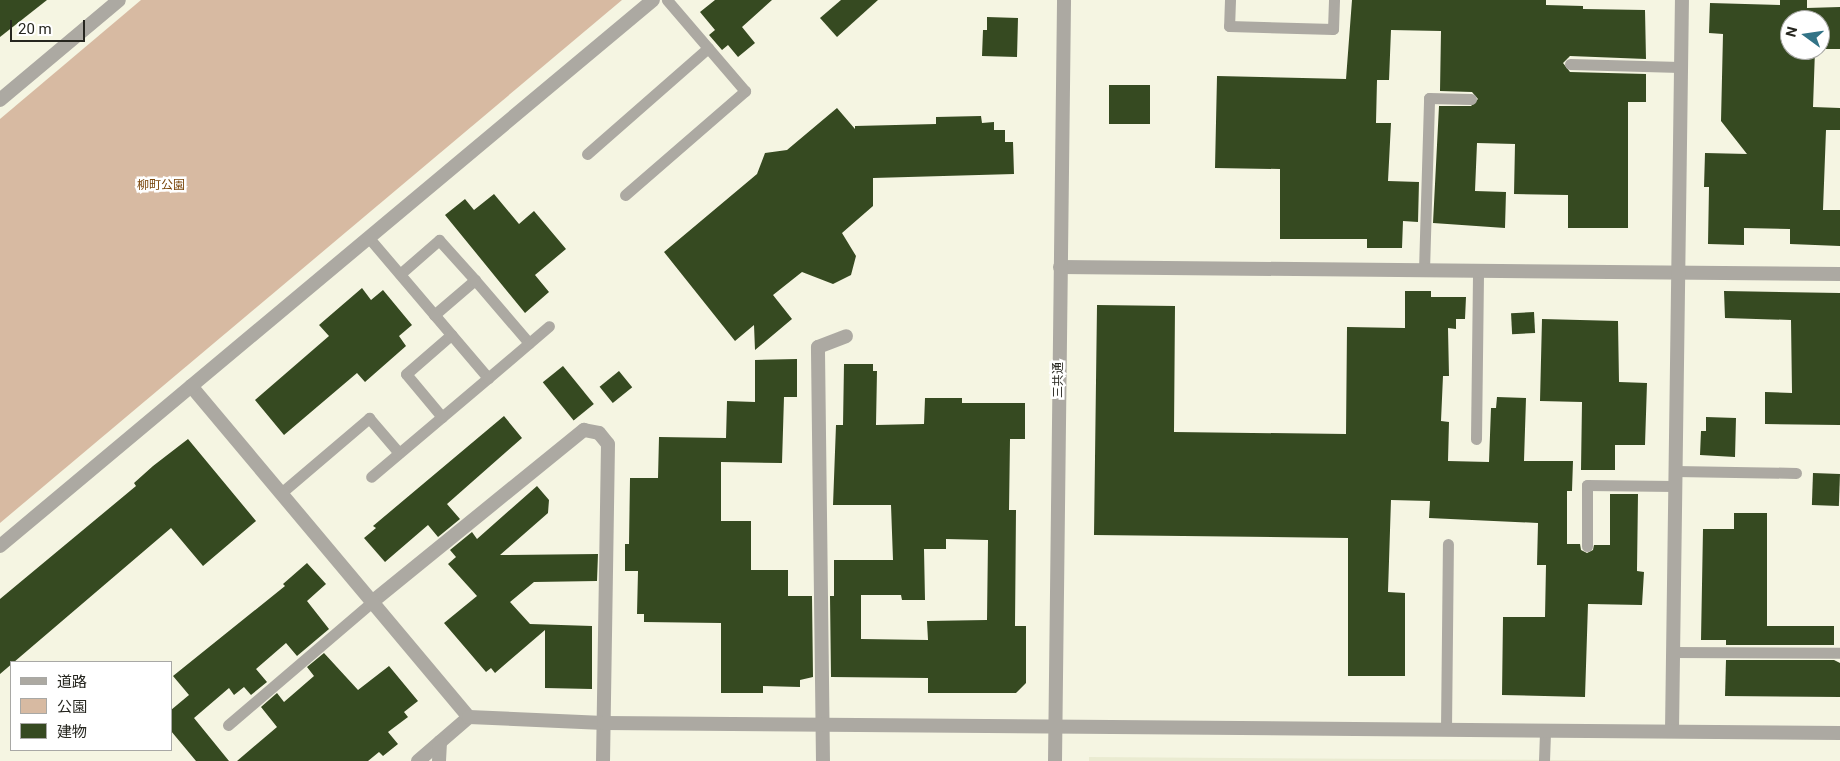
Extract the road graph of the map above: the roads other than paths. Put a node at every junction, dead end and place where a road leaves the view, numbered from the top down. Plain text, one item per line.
1 (118, 0) edge
2 (653, 0) edge
3 (667, 0) edge
4 (1064, 0) edge
5 (1230, 0) edge
6 (1334, 0) edge
7 (1682, 0) edge
8 (708, 48) junction
9 (1570, 64) dead end
10 (1680, 67) junction
11 (1471, 99) dead end
12 (0, 100) edge
13 (587, 154) dead end
14 (625, 195) dead end
15 (368, 238) junction
16 (1060, 267) junction
17 (1424, 270) junction
18 (1478, 271) junction
19 (1676, 273) junction
20 (400, 274) junction
21 (1840, 274) edge
22 (474, 280) junction
23 (434, 315) junction
24 (549, 326) dead end
25 (451, 335) junction
26 (846, 336) dead end
27 (529, 343) junction
28 (488, 378) junction
29 (191, 386) junction
30 (442, 417) junction
31 (1476, 439) dead end
32 (399, 453) junction
33 (1675, 471) junction
34 (1796, 473) dead end
35 (371, 478) dead end
36 (1674, 486) junction
37 (280, 494) junction
38 (1448, 544) dead end
39 (0, 546) edge
40 (1587, 546) dead end
41 (372, 602) junction
42 (1673, 652) junction
43 (1840, 653) edge
44 (469, 718) junction
45 (604, 723) junction
46 (228, 725) dead end
47 (823, 725) junction
48 (1056, 725) junction
49 (1446, 729) junction
50 (1545, 730) junction
51 (1672, 731) junction
52 (1840, 733) edge
53 (440, 742) junction
54 (418, 761) edge
55 (439, 761) edge
56 (603, 761) edge
57 (823, 761) edge
58 (1055, 761) edge
59 (1544, 761) edge

1 - 12 street
2 - 15 street
3 - 8 lane
4 - 16 street, 三共通
5 - 6 lane
7 - 10 street
8 - 13 lane
8 - 14 lane
9 - 10 lane
10 - 19 street
11 - 17 lane
15 - 20 lane
15 - 29 street
16 - 17 street
16 - 48 street, 三共通
17 - 18 street
18 - 19 street
18 - 31 lane
19 - 21 street
19 - 33 street
20 - 22 lane
20 - 23 lane
22 - 23 lane
22 - 27 lane
23 - 25 lane
24 - 27 lane
25 - 28 lane
25 - 30 lane
26 - 47 street
27 - 28 lane
28 - 30 lane
29 - 37 street
29 - 39 street
30 - 32 lane
32 - 35 lane
32 - 37 lane
33 - 34 lane
33 - 36 street
36 - 40 lane
36 - 42 street
37 - 41 street
38 - 49 lane
41 - 44 street
41 - 45 street
41 - 46 lane
42 - 43 lane
42 - 51 street
44 - 45 street
44 - 53 street
45 - 47 street
45 - 56 street
47 - 48 street
47 - 57 street
48 - 49 street
48 - 58 street, 三共通
49 - 50 street
50 - 51 street
50 - 59 lane
51 - 52 street
53 - 54 street
53 - 55 street

